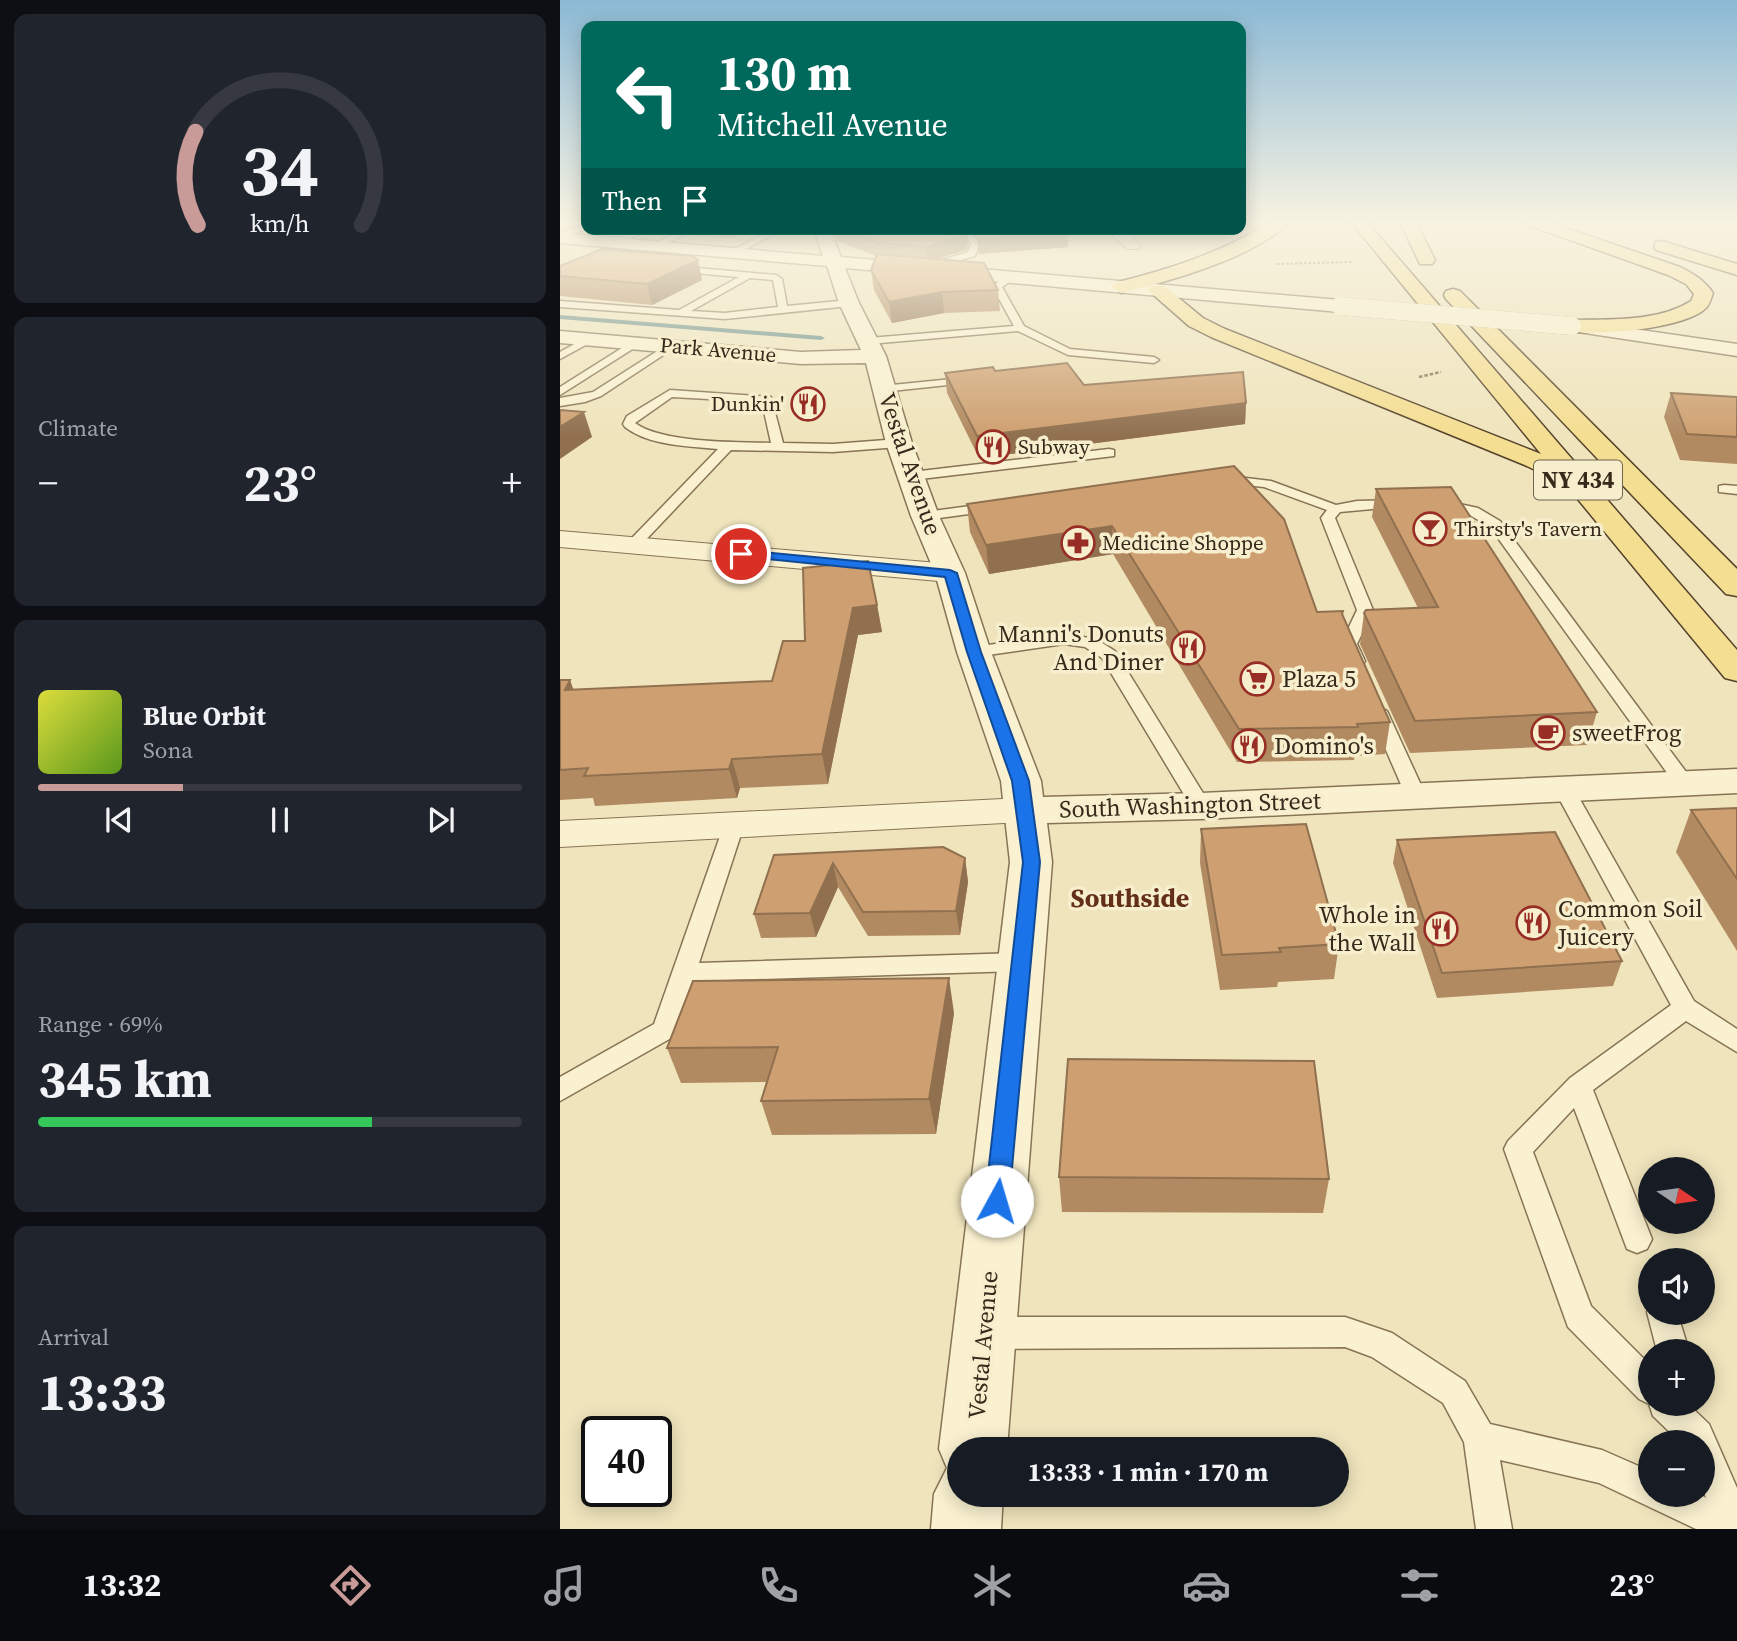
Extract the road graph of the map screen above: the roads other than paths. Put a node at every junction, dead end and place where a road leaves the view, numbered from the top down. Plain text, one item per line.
1 (715, 293) edge
2 (780, 293) edge
3 (846, 293) edge
4 (1001, 293) edge
5 (1161, 293) edge
6 (1195, 293) edge
7 (1420, 293) edge
8 (1452, 293) edge
9 (1704, 293) edge
10 (560, 303) edge
11 (849, 303) junction
12 (783, 309) junction
13 (678, 314) junction
14 (1012, 316) junction
15 (998, 317) edge
16 (939, 323) edge
17 (924, 325) junction
18 (1572, 326) junction
19 (1020, 328) junction
20 (930, 336) junction
21 (560, 337) edge
22 (589, 339) junction
23 (869, 343) junction
24 (637, 344) junction
25 (670, 346) junction
26 (1737, 350) edge
27 (560, 356) edge
28 (1154, 360) dead end
29 (989, 378) edge
30 (882, 389) junction
31 (560, 392) edge
32 (560, 402) edge
33 (899, 443) junction
34 (728, 446) junction
35 (778, 447) junction
36 (1109, 453) dead end
37 (912, 477) junction
38 (1211, 480) edge
39 (1589, 493) junction
40 (1007, 505) edge
41 (1335, 509) junction
42 (925, 516) junction
43 (560, 539) edge
44 (634, 544) junction
45 (950, 573) junction
46 (1737, 587) edge
47 (974, 652) junction
48 (1737, 671) edge
49 (1737, 781) edge
50 (1685, 784) junction
51 (1564, 789) junction
52 (1416, 796) junction
53 (1201, 806) junction
54 (1023, 810) junction
55 (734, 825) junction
56 (560, 834) edge
57 (1022, 962) junction
58 (684, 972) junction
59 (1685, 1008) junction
60 (1737, 1042) edge
61 (1579, 1086) junction
62 (560, 1090) edge
63 (1637, 1239) dead end
64 (983, 1334) junction
65 (1638, 1376) edge
66 (1676, 1416) edge
67 (1689, 1430) edge
68 (974, 1437) edge
69 (1479, 1438) junction
70 (1715, 1479) edge
71 (1638, 1483) edge
72 (968, 1507) edge
73 (1688, 1507) edge
74 (966, 1529) edge
75 (1494, 1529) edge
76 (1735, 1529) edge

1 - 13 lane
2 - 12 lane
3 - 11 street, Vestal Avenue
4 - 14 lane
5 - 39 main road
6 - 18 street, bridge
7 - 39 main road, NY 434
8 - 46 main road, NY 434
9 - 18 main road
10 - 13 lane
11 - 12 lane
11 - 23 street, Vestal Avenue
12 - 13 lane
14 - 15 lane
14 - 19 lane
16 - 17 lane
17 - 20 lane
17 - 23 lane
18 - 26 street
19 - 20 lane
19 - 28 lane
20 - 23 lane
21 - 22 street, Park Avenue
22 - 24 street, Park Avenue
22 - 27 lane
23 - 25 street, Park Avenue
23 - 30 street, Vestal Avenue
24 - 25 street, Park Avenue
24 - 31 lane
25 - 32 lane
29 - 30 lane
30 - 33 street, Vestal Avenue
33 - 35 lane
33 - 37 street, Vestal Avenue
34 - 35 lane
34 - 35 lane
34 - 44 lane
36 - 37 lane
37 - 42 street, Vestal Avenue
38 - 41 lane
39 - 48 main road, NY 434
40 - 42 lane
41 - 50 lane
41 - 52 lane
42 - 45 street, Vestal Avenue
43 - 44 street
44 - 45 street
45 - 47 street, Vestal Avenue
47 - 53 lane
47 - 54 street, Vestal Avenue
49 - 50 street, South Washington Street
50 - 51 street, South Washington Street
51 - 52 street, South Washington Street
51 - 59 lane
52 - 53 street, South Washington Street
53 - 54 street, South Washington Street
54 - 55 street, South Washington Street
54 - 57 street, Vestal Avenue
55 - 56 street, South Washington Street
55 - 58 lane
57 - 58 lane
57 - 64 street, Vestal Avenue
58 - 62 lane
59 - 60 lane
59 - 61 lane
61 - 63 lane
61 - 65 lane
64 - 68 street, Vestal Avenue
64 - 69 lane
66 - 67 lane
69 - 71 lane
69 - 75 lane
70 - 76 lane
72 - 74 street
73 - 76 lane

